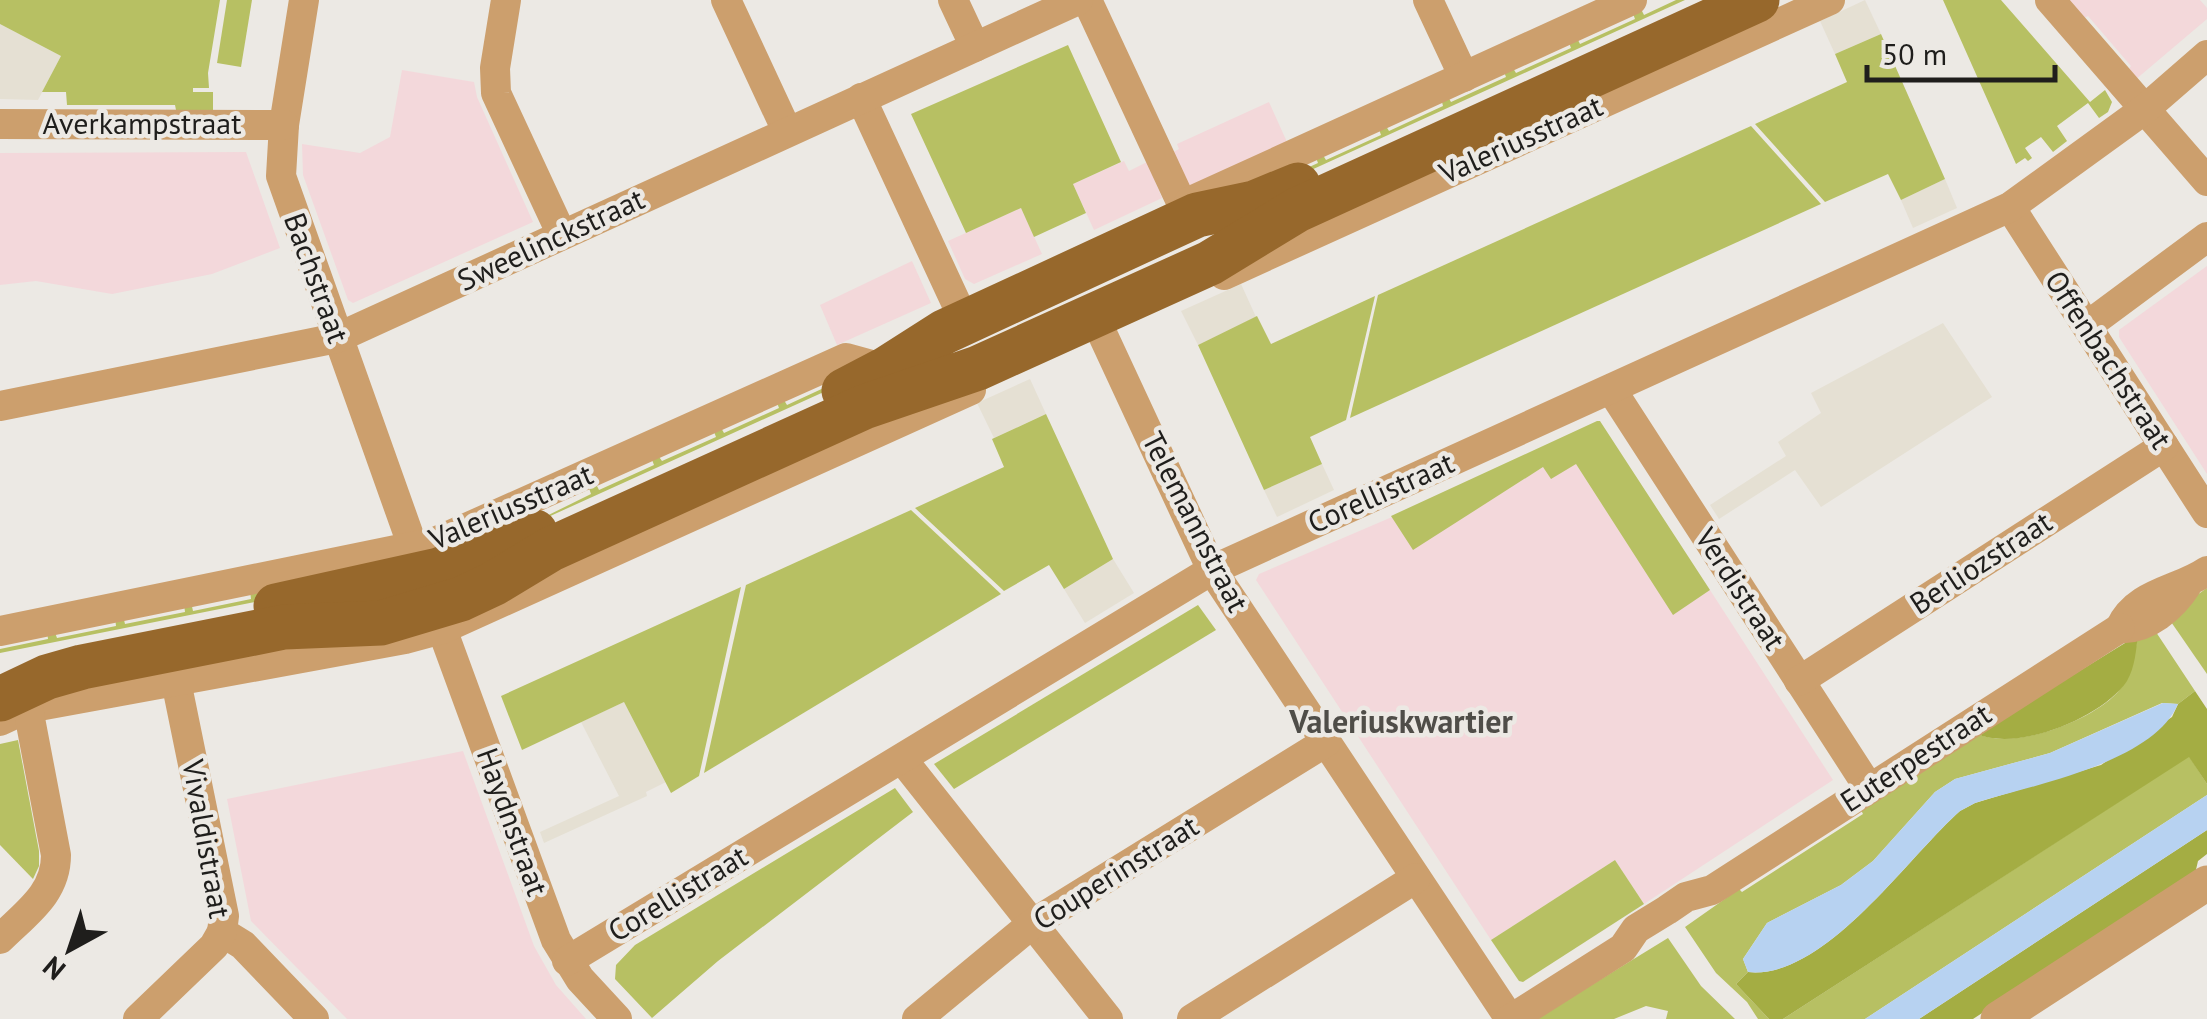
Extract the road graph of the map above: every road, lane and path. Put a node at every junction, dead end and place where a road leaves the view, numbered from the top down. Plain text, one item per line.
1 (304, 0) edge
2 (506, 0) edge
3 (726, 0) edge
4 (953, 0) edge
5 (1078, 0) edge
6 (1087, 0) edge
7 (1428, 0) edge
8 (1632, 0) edge
9 (1704, 0) edge
10 (1756, 0) edge
11 (1830, 0) edge
12 (2050, 0) edge
13 (974, 47) junction
14 (2207, 55) edge
15 (1464, 76) junction
16 (861, 98) junction
17 (2145, 109) junction
18 (0, 124) edge
19 (284, 125) junction
20 (787, 132) junction
21 (2207, 181) edge
22 (2010, 207) junction
23 (1186, 212) junction
24 (562, 236) junction
25 (2207, 237) edge
26 (1194, 276) junction
27 (958, 320) junction
28 (1097, 323) junction
29 (2087, 326) junction
30 (337, 338) junction
31 (978, 368) junction
32 (886, 369) junction
33 (1611, 389) junction
34 (0, 406) edge
35 (2164, 446) junction
36 (2207, 513) edge
37 (413, 547) junction
38 (1212, 570) junction
39 (2197, 578) edge
40 (451, 599) junction
41 (0, 631) edge
42 (346, 638) junction
43 (0, 662) edge
44 (176, 681) junction
45 (1799, 681) junction
46 (9, 709) edge
47 (1326, 742) junction
48 (902, 758) junction
49 (1869, 788) junction
50 (1416, 878) junction
51 (2207, 883) edge
52 (1032, 924) junction
53 (222, 932) junction
54 (0, 938) edge
55 (567, 960) junction
56 (138, 1019) edge
57 (314, 1019) edge
58 (617, 1019) edge
59 (918, 1019) edge
60 (1108, 1019) edge
61 (1192, 1019) edge
62 (1510, 1019) edge
63 (1998, 1019) edge

1 - 19 street, Bachstraat
2 - 24 street
3 - 20 street
4 - 13 street
5 - 13 street, Sweelinckstraat
6 - 23 street
7 - 15 street
8 - 15 street, Valeriusstraat
9 - 23 main road, Valeriusstraat
10 - 26 main road, Valeriusstraat
11 - 26 street, Valeriusstraat
12 - 17 street
13 - 16 street, Sweelinckstraat
14 - 17 street, Corellistraat
15 - 23 street, Valeriusstraat
16 - 20 street, Sweelinckstraat
16 - 27 street
17 - 21 street
17 - 22 street, Corellistraat
18 - 19 street, Averkampstraat
19 - 30 street, Bachstraat
20 - 24 street, Sweelinckstraat
22 - 29 street, Offenbachstraat
22 - 33 street, Corellistraat
23 - 26 main road
23 - 27 main road, Valeriusstraat
24 - 30 street, Sweelinckstraat
25 - 29 street
26 - 28 main road, Valeriusstraat
27 - 31 main road
27 - 32 main road, Valeriusstraat
28 - 31 main road, Valeriusstraat
28 - 38 street, Telemannstraat
28 - 40 street, Valeriusstraat
29 - 35 street, Offenbachstraat
30 - 34 street, Sweelinckstraat
30 - 37 street, Bachstraat
31 - 40 main road, Valeriusstraat
32 - 37 street, Valeriusstraat
32 - 40 main road, Valeriusstraat
33 - 38 street, Corellistraat
33 - 45 street, Verdistraat
35 - 36 street, Offenbachstraat
35 - 45 street, Berliozstraat
37 - 41 street, Valeriusstraat
38 - 47 street, Telemannstraat
38 - 48 street, Corellistraat
39 - 49 street, Euterpestraat
40 - 42 main road, Valeriusstraat
40 - 43 main road, Valeriusstraat
40 - 55 street, Haydnstraat
42 - 44 street, Valeriusstraat
42 - 46 main road, Valeriusstraat
44 - 46 street, Valeriusstraat
44 - 53 street, Vivaldistraat
45 - 49 street, Verdistraat
46 - 54 street
47 - 50 street, Telemannstraat
47 - 52 street, Couperinstraat
48 - 52 street
48 - 55 street, Corellistraat
49 - 62 street, Euterpestraat
50 - 61 street
50 - 62 street, Telemannstraat
51 - 63 street
52 - 59 street, Couperinstraat
52 - 60 street
53 - 56 street
53 - 57 street, Vivaldistraat
55 - 58 street, Haydnstraat

